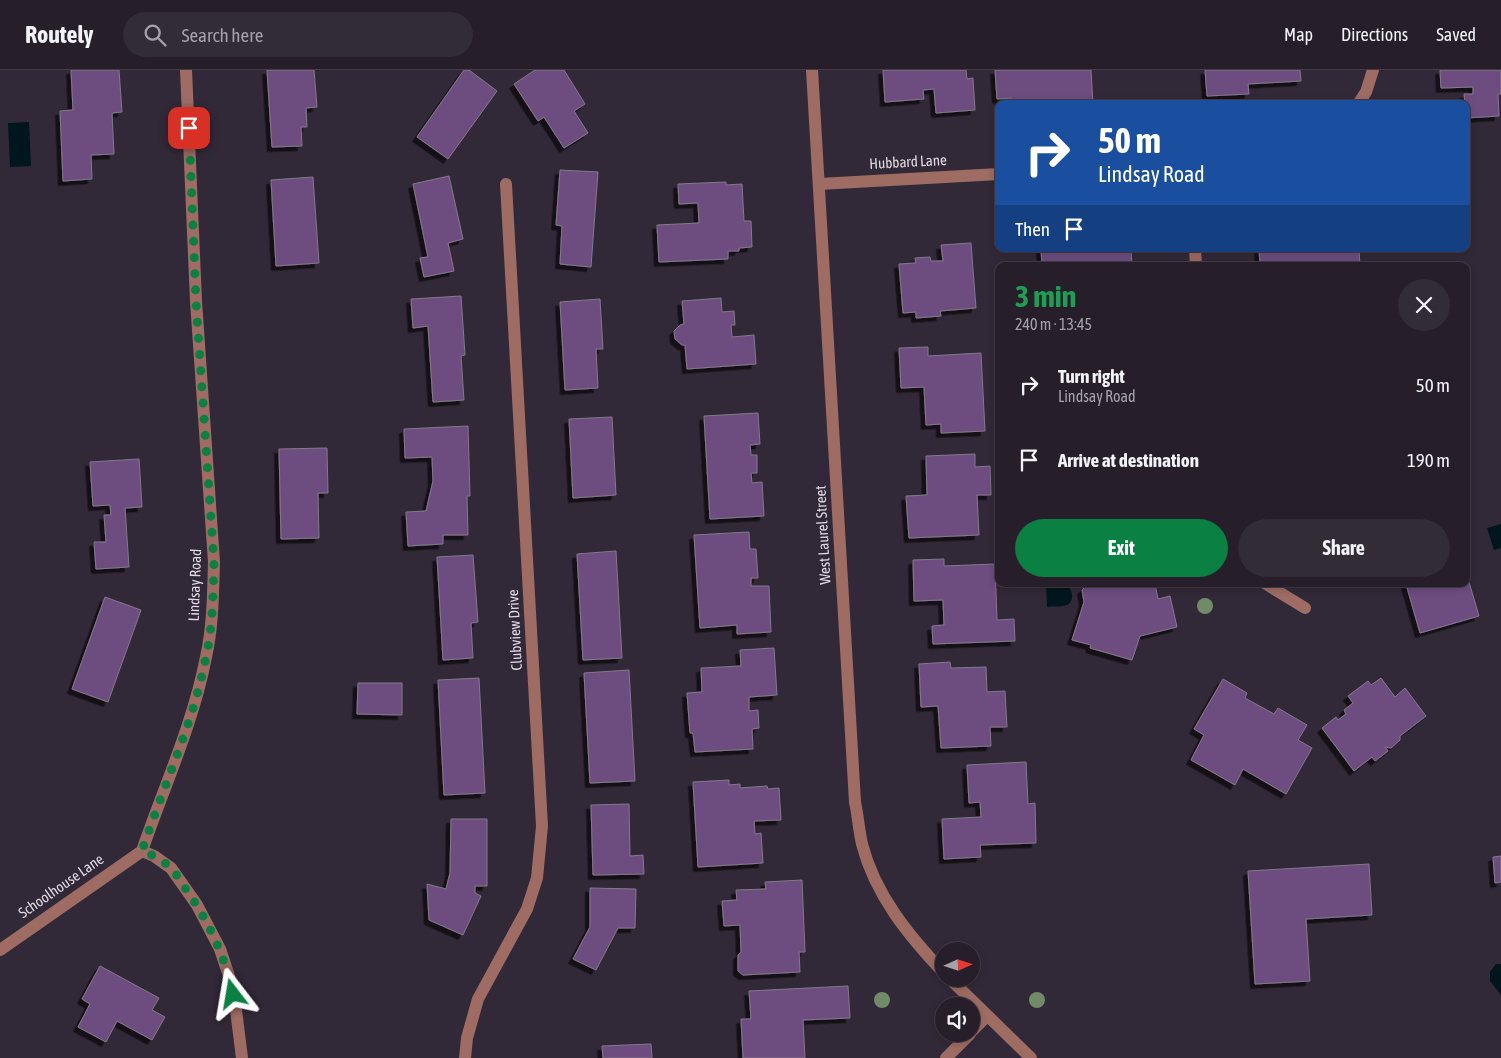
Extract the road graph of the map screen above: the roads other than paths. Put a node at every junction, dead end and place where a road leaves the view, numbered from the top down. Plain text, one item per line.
1 (186, 70) edge
2 (812, 70) edge
3 (1374, 70) edge
4 (1361, 100) edge
5 (995, 174) edge
6 (506, 184) dead end
7 (819, 184) junction
8 (1271, 587) edge
9 (1305, 608) dead end
10 (142, 851) junction
11 (0, 950) edge
12 (935, 963) edge
13 (959, 988) edge
14 (987, 1016) junction
15 (980, 1023) edge
16 (962, 1042) edge
17 (242, 1058) edge
18 (465, 1058) edge
19 (946, 1058) edge
20 (1031, 1058) edge

1 - 10 street, Lindsay Road
2 - 7 street, West Laurel Street
3 - 4 street
5 - 7 street, Hubbard Lane
6 - 18 street, Clubview Drive
7 - 12 street, West Laurel Street
8 - 9 street
10 - 11 street, Schoolhouse Lane
10 - 17 street
13 - 14 street
14 - 15 street
14 - 20 street
16 - 19 street

